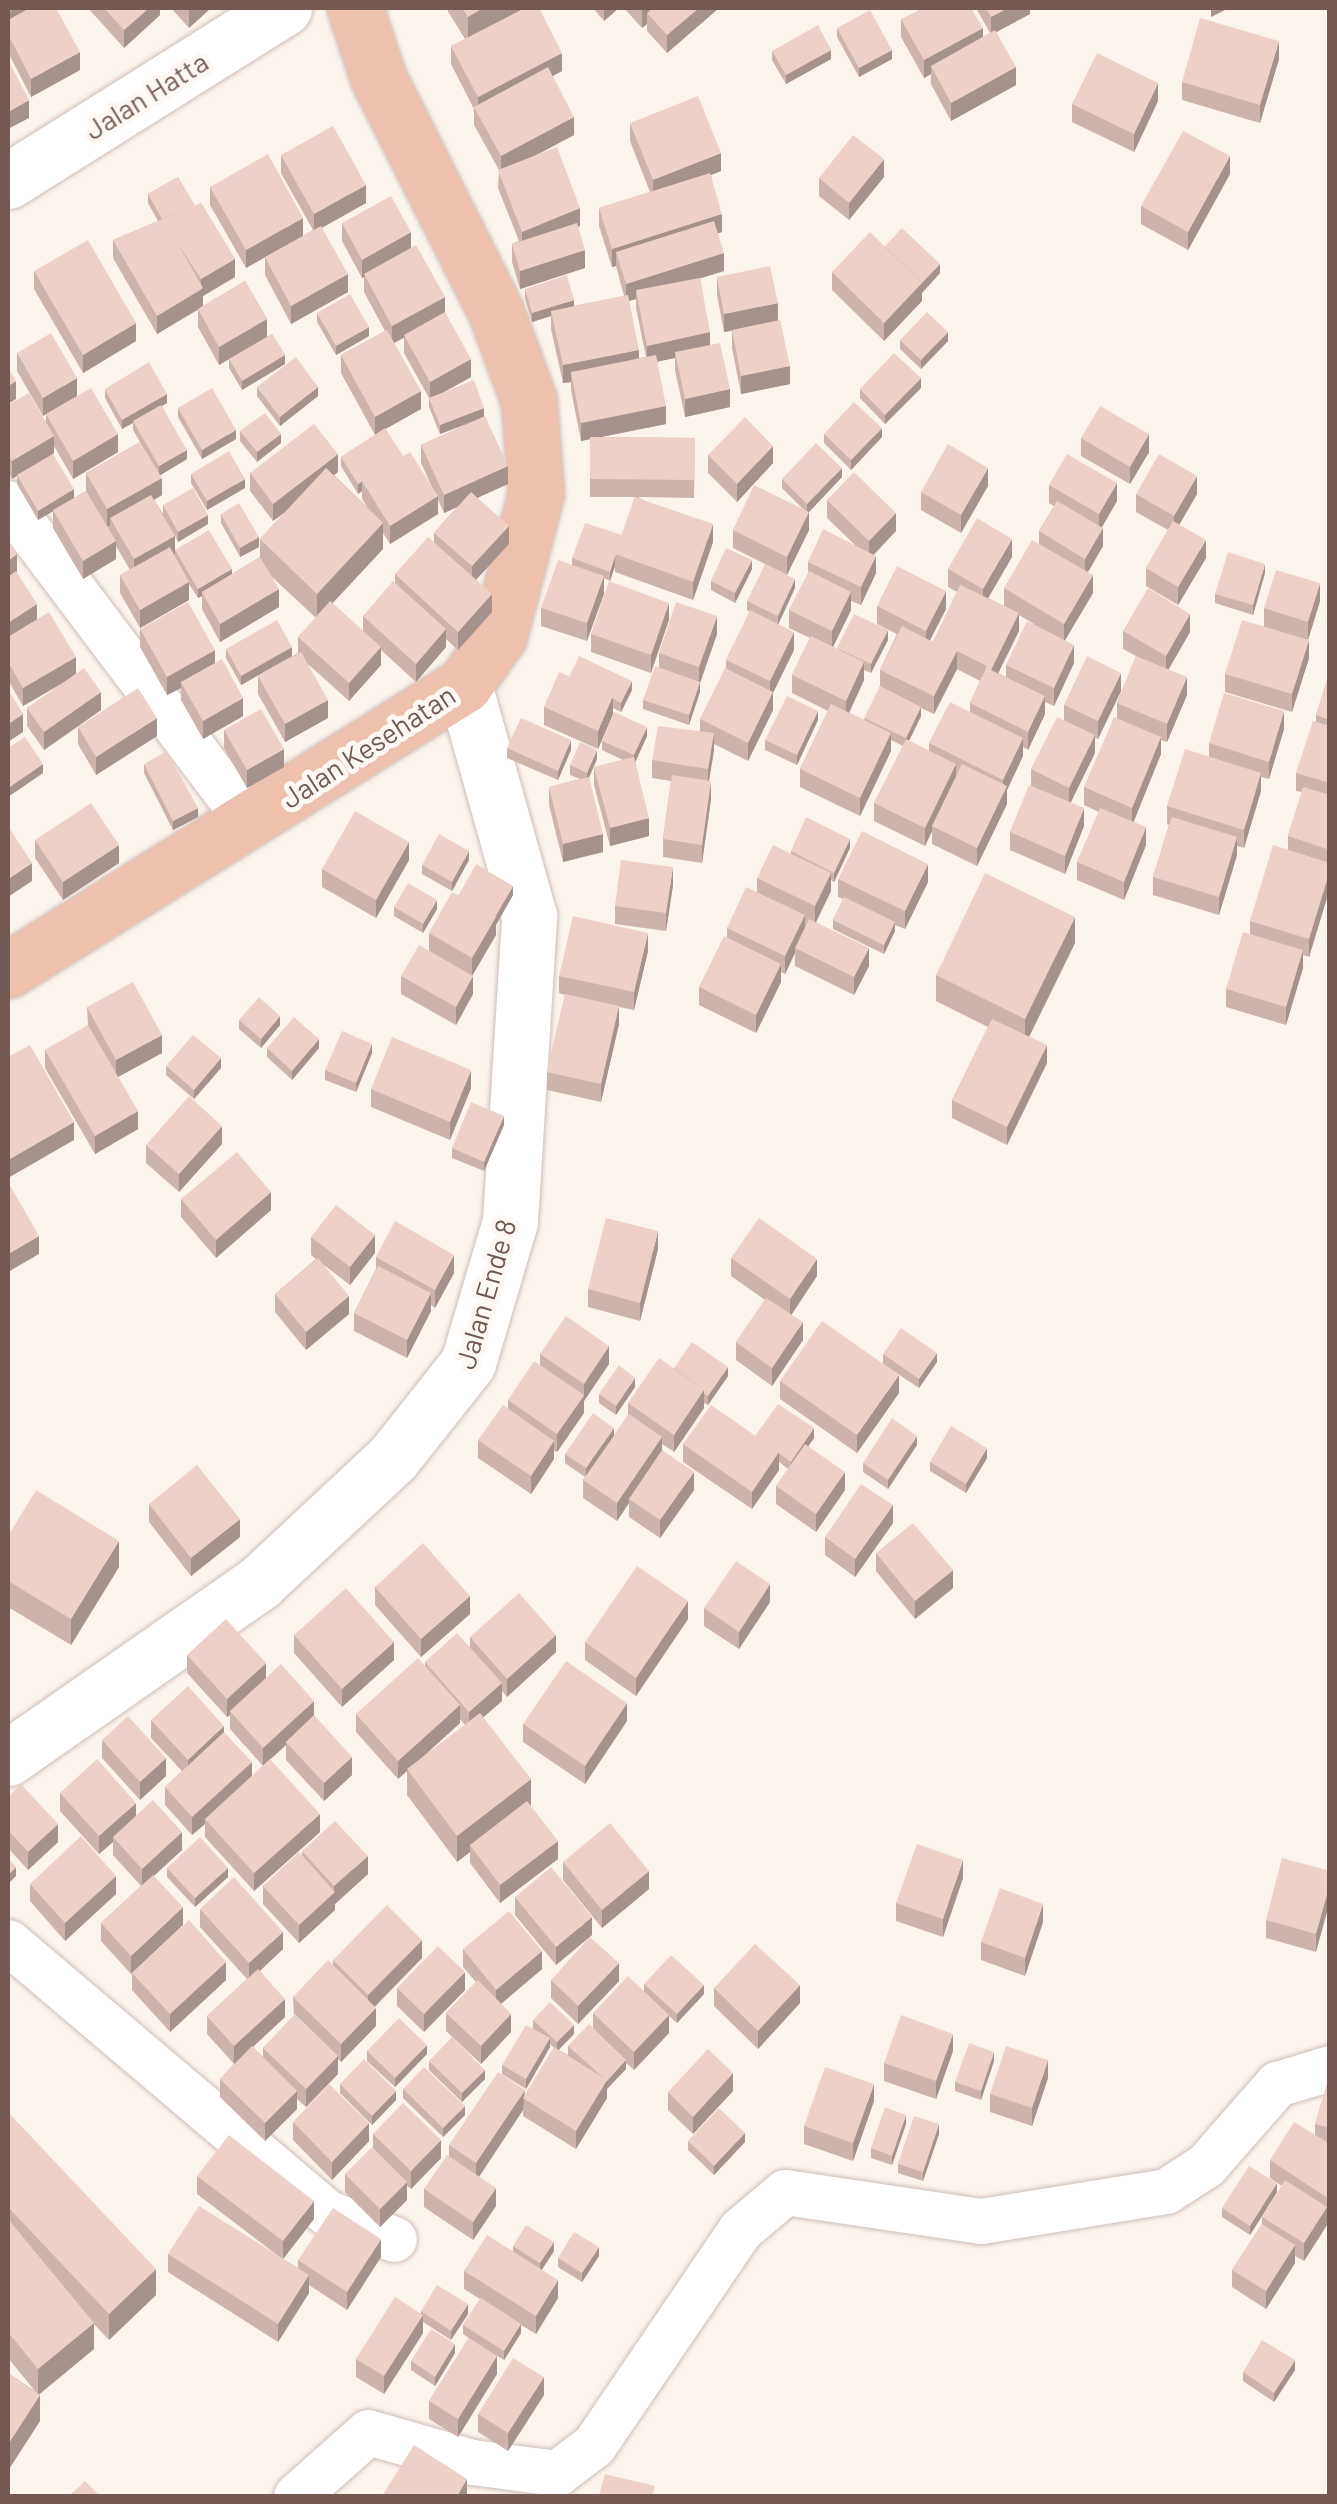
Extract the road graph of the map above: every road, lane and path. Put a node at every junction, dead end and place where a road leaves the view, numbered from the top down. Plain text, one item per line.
1 (284, 8) edge
2 (355, 8) edge
3 (8, 182) edge
4 (8, 502) edge
5 (464, 685) junction
6 (248, 822) junction
7 (8, 970) edge
8 (8, 1758) edge
9 (8, 1942) edge
10 (1330, 2068) edge
11 (394, 2239) dead end
12 (296, 2496) edge

1 - 3 street, Jalan Hatta
2 - 5 highway, Jalan Kesehatan
4 - 6 street
5 - 6 highway, Jalan Kesehatan
5 - 8 street, Jalan Ende 8
6 - 7 highway, Jalan Kesehatan
9 - 11 street
10 - 12 street

